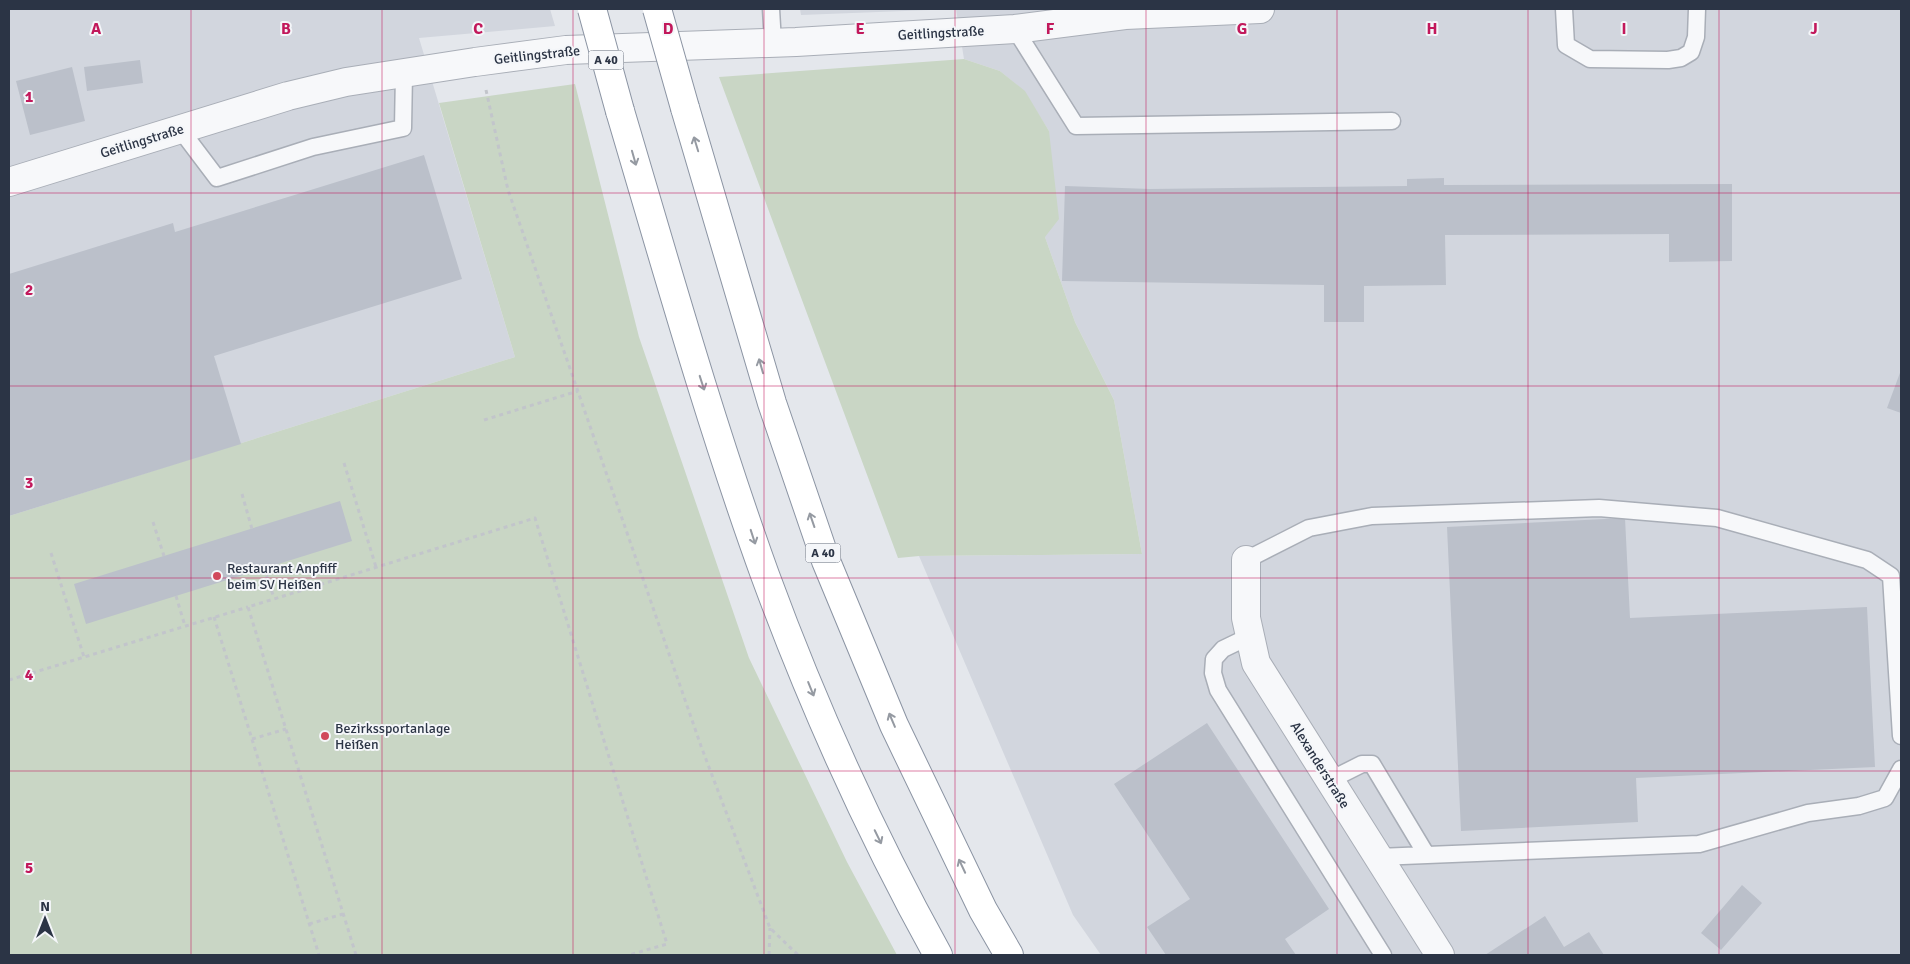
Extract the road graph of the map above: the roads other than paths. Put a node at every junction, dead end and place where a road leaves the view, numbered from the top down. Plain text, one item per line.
1 (592, 9) edge
2 (657, 9) edge
3 (771, 9) edge
4 (1260, 9) edge
5 (1564, 9) edge
6 (1698, 9) edge
7 (1015, 29) junction
8 (773, 43) junction
9 (404, 73) junction
10 (1392, 121) dead end
11 (180, 129) junction
12 (9, 182) edge
13 (1246, 560) joint
14 (1250, 636) junction
15 (1901, 736) edge
16 (1901, 769) edge
17 (1330, 780) junction
18 (1426, 854) junction
19 (1378, 857) junction
20 (938, 955) edge
21 (1009, 955) edge
22 (1382, 955) edge
23 (1440, 955) edge

1 -> 20 highway, A 40, bridge
21 -> 2 highway, A 40, bridge
3 - 8 lane
4 - 7 street, Geitlingstraße
5 - 6 lane
7 - 8 street, Geitlingstraße
7 - 10 lane
8 - 9 street, Geitlingstraße
9 - 11 street, Geitlingstraße
9 - 11 lane
11 - 12 street, Geitlingstraße
13 - 14 street, Alexanderstraße
13 - 15 lane
14 - 17 street, Alexanderstraße
14 - 22 lane
16 - 18 lane
17 - 18 lane
17 - 19 street, Alexanderstraße
18 - 19 lane
19 - 23 street, Alexanderstraße

